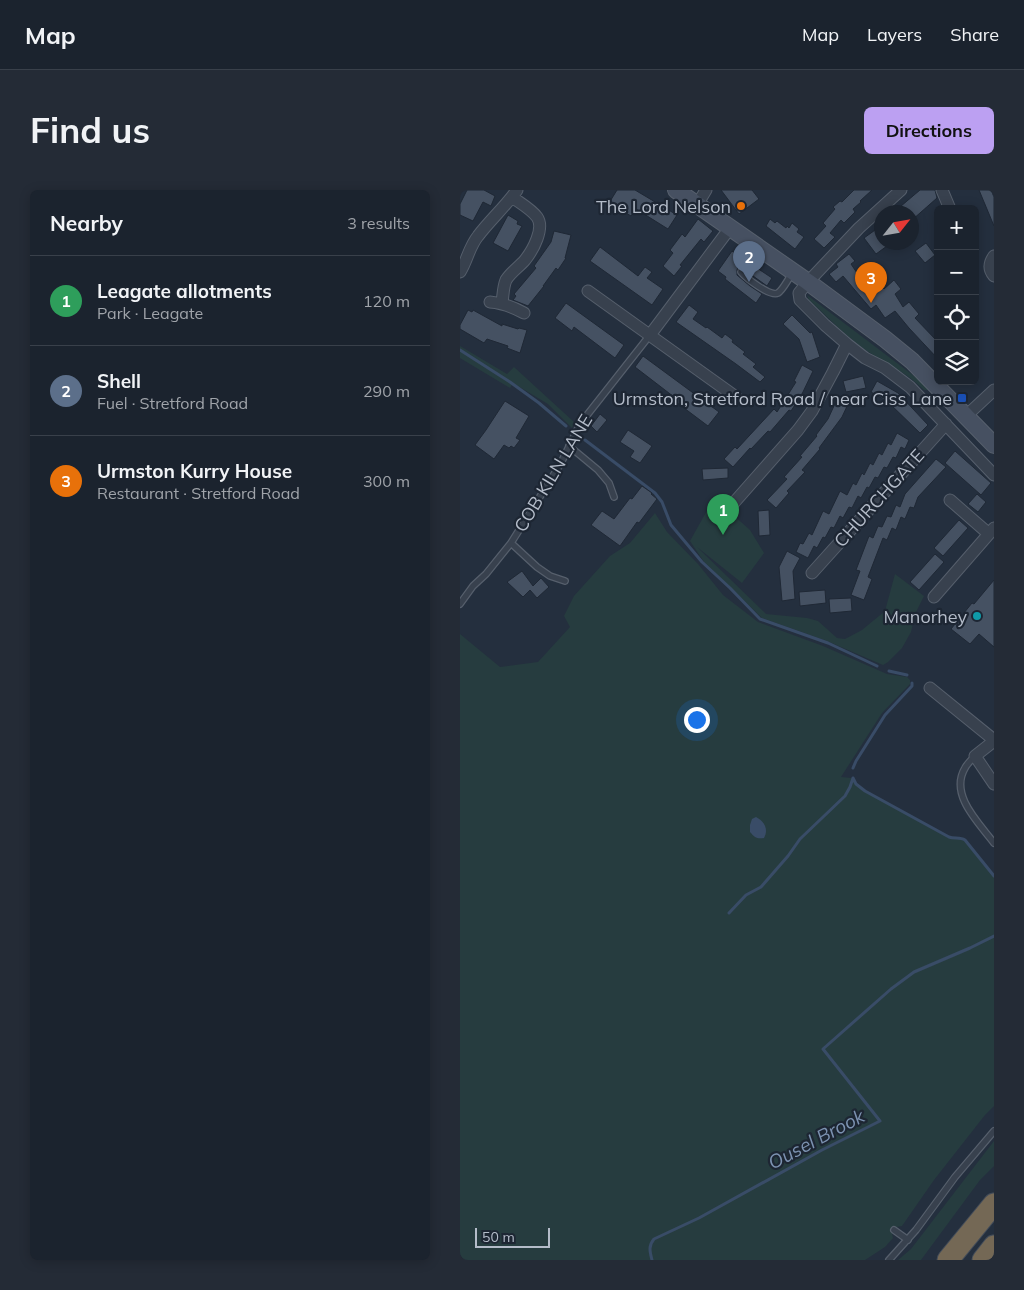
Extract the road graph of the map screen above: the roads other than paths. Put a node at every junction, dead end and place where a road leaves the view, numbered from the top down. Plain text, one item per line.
1 (676, 190) edge
2 (706, 190) edge
3 (942, 190) edge
4 (895, 192) edge
5 (514, 193) edge
6 (697, 205) junction
7 (948, 205) edge
8 (730, 228) junction
9 (756, 246) junction
10 (994, 256) edge
11 (460, 272) edge
12 (793, 272) junction
13 (994, 276) edge
14 (808, 282) junction
15 (588, 291) dead end
16 (524, 313) dead end
17 (650, 335) junction
18 (847, 344) junction
19 (939, 388) junction
20 (994, 390) edge
21 (736, 397) dead end
22 (924, 401) junction
23 (966, 416) junction
24 (946, 424) junction
25 (991, 442) edge
26 (569, 446) junction
27 (973, 452) junction
28 (994, 475) edge
29 (614, 497) dead end
30 (950, 500) dead end
31 (731, 506) dead end
32 (991, 531) edge
33 (510, 543) junction
34 (812, 573) dead end
35 (564, 581) dead end
36 (934, 597) dead end
37 (460, 604) edge
38 (930, 688) dead end
39 (994, 740) edge
40 (975, 756) junction
41 (994, 784) edge
42 (994, 843) edge
43 (994, 1131) edge
44 (994, 1204) edge
45 (894, 1230) dead end
46 (908, 1240) junction
47 (994, 1246) edge
48 (949, 1259) edge
49 (889, 1260) edge
50 (984, 1260) edge

1 - 6 main road
2 - 6 street
3 - 7 street
4 - 14 street
5 - 11 street
5 - 16 street
6 - 8 main road
8 - 9 main road
8 - 17 street
9 - 12 main road
9 - 12 lane
10 - 13 street
12 - 14 main road
14 - 18 street
14 - 19 main road
15 - 17 street
17 - 21 street
17 - 26 lane, COB KILN LANE
18 - 22 street
18 - 31 street
19 - 22 street
19 - 23 main road
20 - 23 street
22 - 24 street
23 - 25 main road
24 - 27 street
24 - 34 street, CHURCHGATE
25 - 27 street
26 - 29 lane
26 - 33 lane, COB KILN LANE
27 - 28 street
30 - 32 street
32 - 36 street
33 - 35 lane
33 - 37 lane, COB KILN LANE
38 - 39 street
39 - 40 street
40 - 41 street
40 - 42 lane
43 - 46 lane
44 - 48 highway
45 - 46 lane
46 - 49 lane
47 - 50 highway

